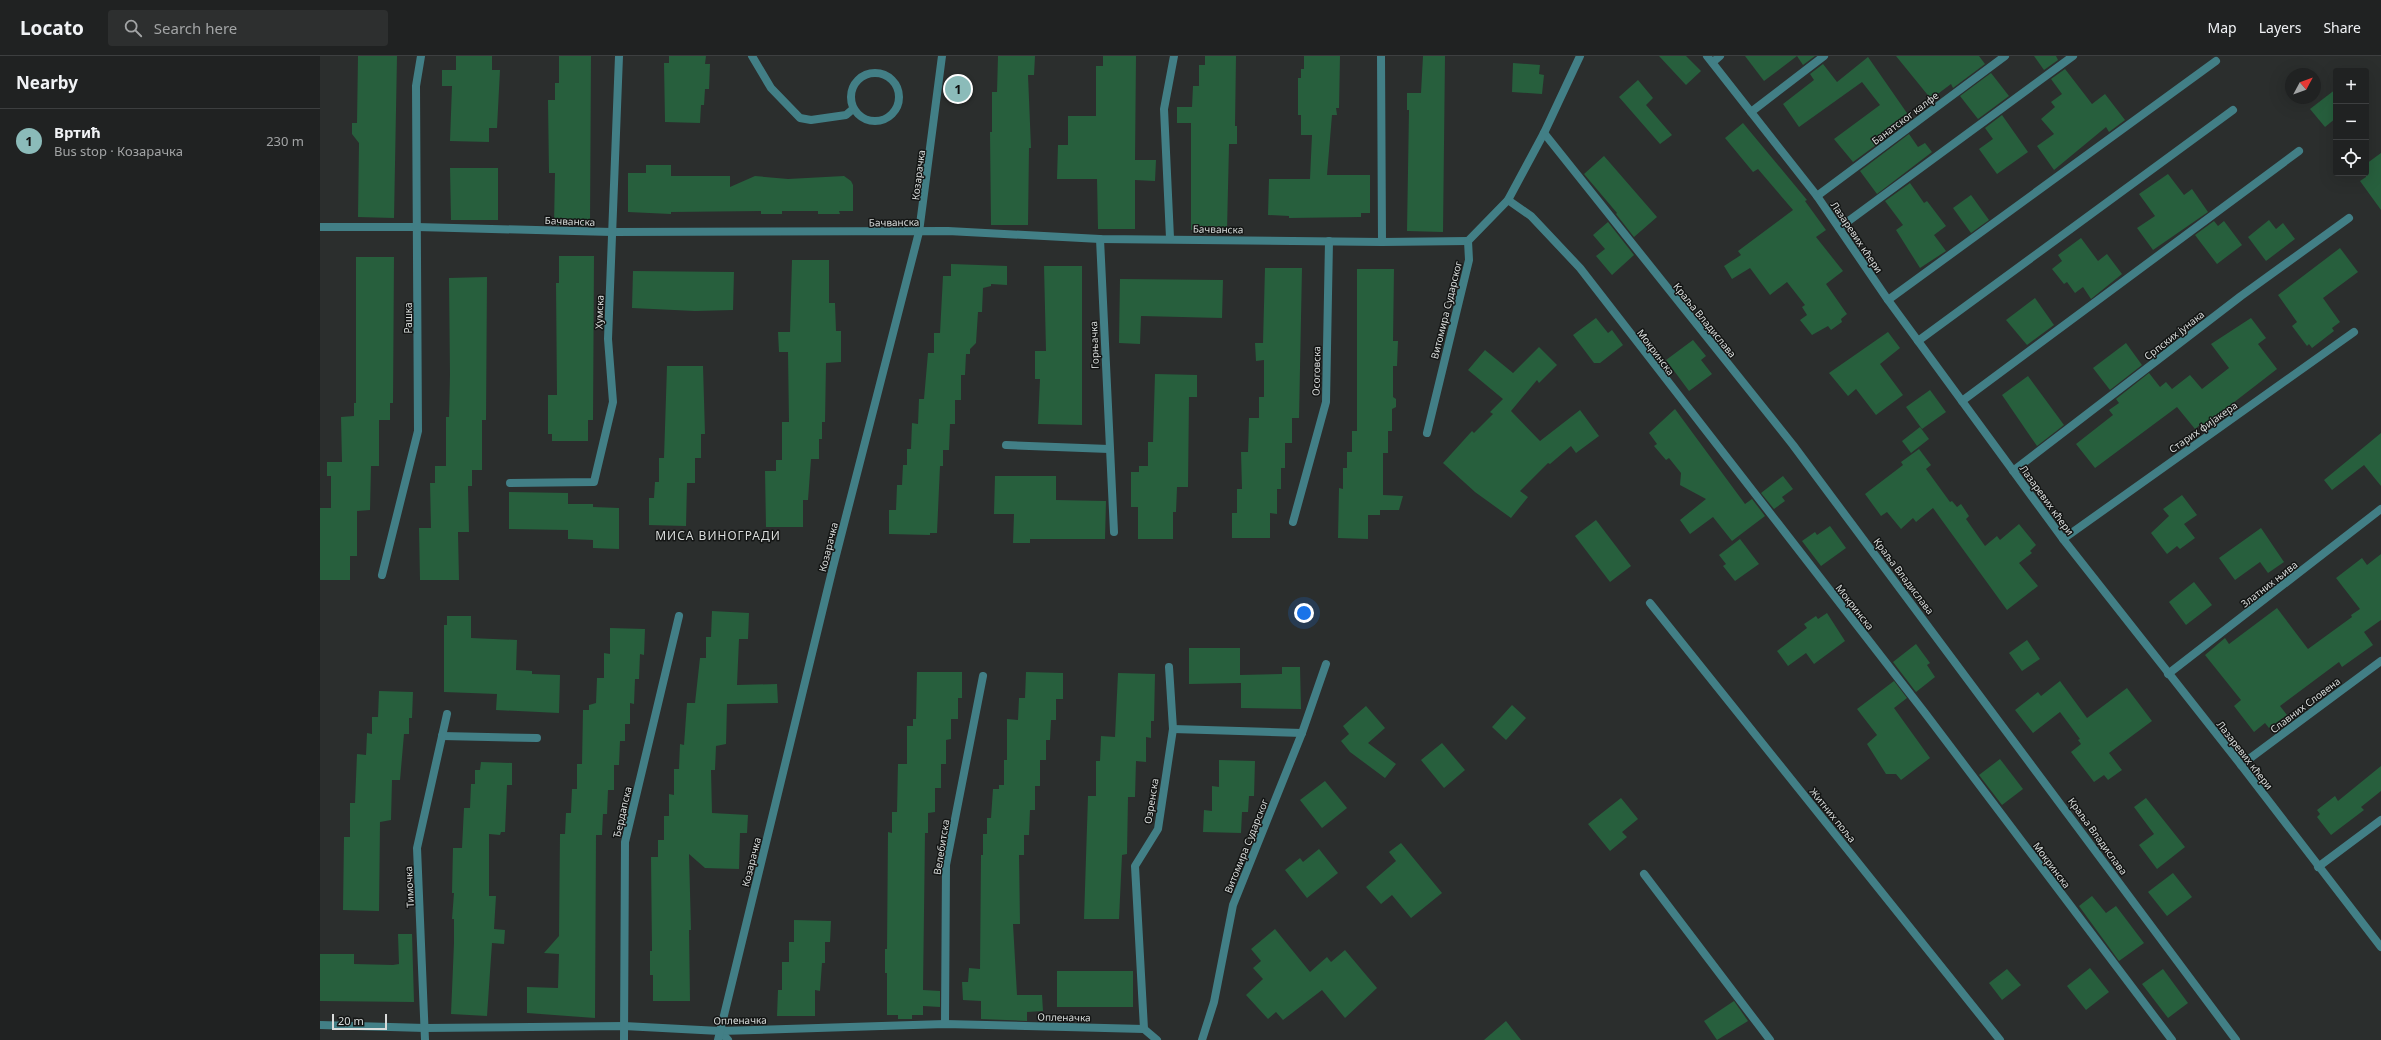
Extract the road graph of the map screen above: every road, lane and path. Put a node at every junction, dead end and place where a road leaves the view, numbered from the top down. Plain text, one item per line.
1 (421, 56) edge
2 (618, 56) edge
3 (752, 56) edge
4 (942, 56) edge
5 (1174, 56) edge
6 (1381, 56) edge
7 (1580, 56) edge
8 (1720, 56) edge
9 (1824, 56) edge
10 (2005, 56) edge
11 (2073, 56) edge
12 (1710, 59) edge
13 (2216, 61) dead end
14 (854, 109) junction
15 (2233, 110) dead end
16 (1751, 112) junction
17 (1544, 133) junction
18 (2300, 151) dead end
19 (1817, 196) junction
20 (1508, 200) junction
21 (2349, 218) dead end
22 (320, 227) edge
23 (417, 227) junction
24 (1839, 228) junction
25 (612, 232) junction
26 (919, 232) junction
27 (1170, 238) junction
28 (1100, 239) junction
29 (1329, 241) junction
30 (1468, 241) junction
31 (1382, 242) junction
32 (1888, 300) junction
33 (2354, 332) dead end
34 (1918, 341) junction
35 (1962, 401) junction
36 (1427, 433) dead end
37 (1006, 445) dead end
38 (1109, 449) junction
39 (2013, 471) junction
40 (510, 483) dead end
41 (2381, 509) edge
42 (1293, 522) dead end
43 (1114, 532) dead end
44 (2063, 539) junction
45 (382, 575) dead end
46 (1650, 603) dead end
47 (678, 616) dead end
48 (2381, 661) edge
49 (1326, 664) dead end
50 (1169, 667) dead end
51 (2168, 674) junction
52 (983, 676) dead end
53 (447, 714) dead end
54 (1173, 729) junction
55 (1302, 733) junction
56 (442, 736) junction
57 (537, 738) dead end
58 (2241, 765) junction
59 (2381, 820) edge
60 (2318, 867) junction
61 (1644, 874) dead end
62 (2381, 947) edge
63 (945, 1024) junction
64 (320, 1025) edge
65 (624, 1026) junction
66 (425, 1028) junction
67 (1144, 1029) junction
68 (720, 1031) junction
69 (425, 1040) edge
70 (624, 1040) edge
71 (718, 1040) edge
72 (728, 1040) edge
73 (1157, 1040) edge
74 (1202, 1040) edge
75 (1770, 1040) edge
76 (2000, 1040) edge
77 (2172, 1040) edge
78 (2236, 1040) edge

1 - 23 street, Рашка
2 - 25 street, Хумска
3 - 14 street
4 - 26 street, Козарачка
5 - 27 street
6 - 31 street
7 - 17 street
8 - 12 street
9 - 16 street
10 - 19 street, Банатског калфе
11 - 24 street
12 - 16 street, Лазаревих кћери
13 - 32 street
14 - 14 street
15 - 34 street
16 - 19 street, Лазаревих кћери
17 - 20 street
17 - 78 street, Краља Владислава
18 - 35 street
19 - 24 street, Лазаревих кћери
20 - 30 street
20 - 77 street, Мокринска
21 - 39 street, Српских јунака
22 - 23 street, Бачванска
23 - 25 street, Бачванска
23 - 45 street, Рашка
24 - 32 street, Лазаревих кћери
25 - 26 street, Бачванска
25 - 40 street, Хумска
26 - 28 street, Бачванска
26 - 68 street, Козарачка
27 - 28 street, Бачванска
27 - 29 street, Бачванска
28 - 38 street, Горњачка
29 - 31 street, Бачванска
29 - 42 street, Осоговска
30 - 31 street, Бачванска
30 - 36 street, Витомира Сударског
32 - 34 street, Лазаревих кћери
33 - 44 street, Старих фијакера
34 - 35 street, Лазаревих кћери
35 - 39 street, Лазаревих кћери
37 - 38 street
38 - 43 street, Горњачка
39 - 44 street, Лазаревих кћери
41 - 51 street, Златних њива
44 - 51 street, Лазаревих кћери
46 - 76 street, Житних поља
47 - 65 street, Ђердапска
48 - 58 street, Славних Словена
49 - 55 street, Витомира Сударског
50 - 54 street, Озренска
51 - 58 street, Лазаревих кћери
52 - 63 street, Велебитска
53 - 56 street, Тимочка
54 - 55 street
54 - 67 street, Озренска
55 - 74 street, Витомира Сударског
56 - 57 street
56 - 66 street, Тимочка
58 - 60 street, Лазаревих кћери
59 - 60 street
60 - 62 street, Лазаревих кћери
61 - 75 street
63 - 67 street, Опленачка
63 - 68 street, Опленачка
64 - 66 street, Опленачка
65 - 66 street, Опленачка
65 - 68 street, Опленачка
65 - 70 street, Ђердапска
66 - 69 street, Тимочка
67 - 73 street
68 - 71 street, Козарачка
68 - 72 street

